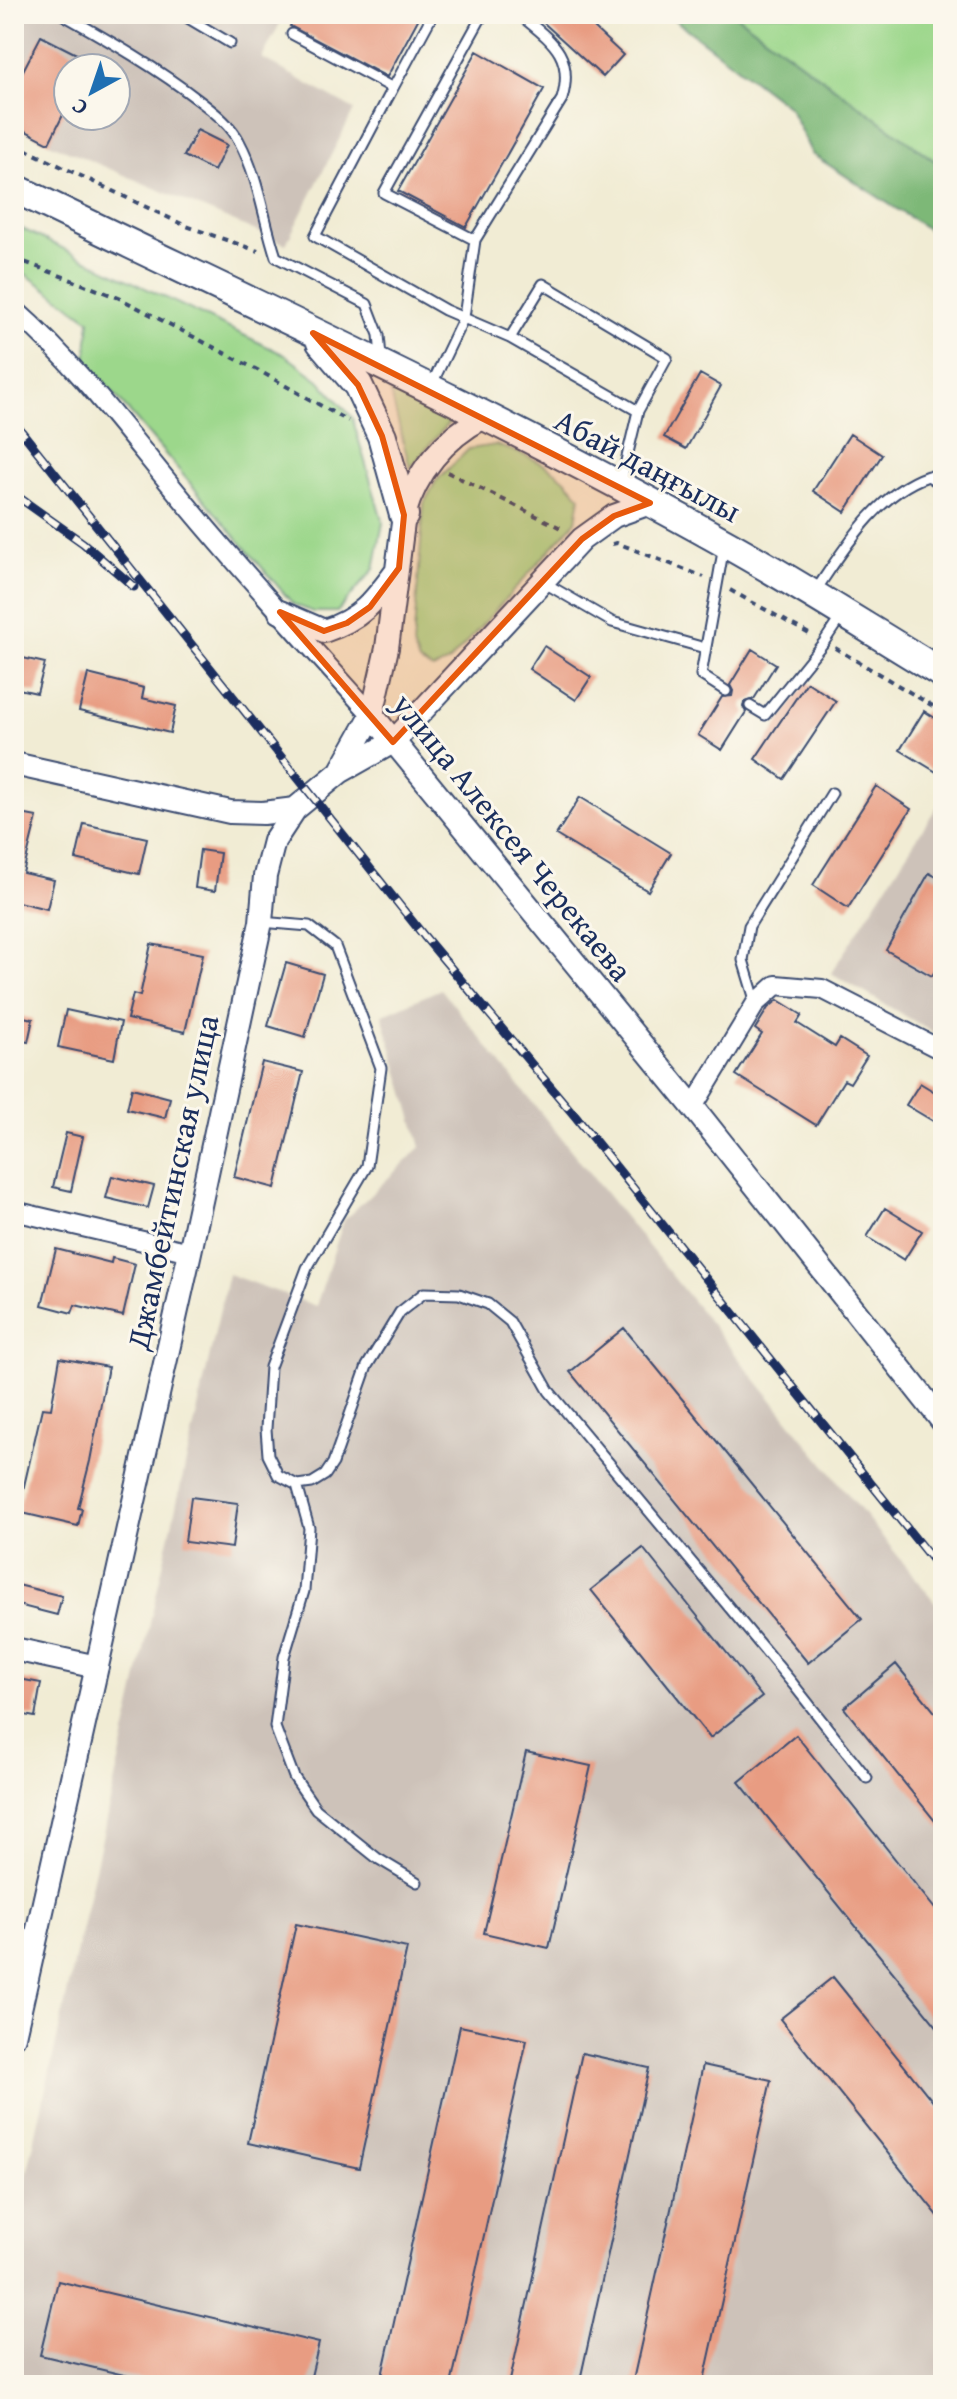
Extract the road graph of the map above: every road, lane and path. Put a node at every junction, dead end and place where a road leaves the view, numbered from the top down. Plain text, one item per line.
1 (62, 14) edge
2 (181, 14) edge
3 (433, 14) edge
4 (483, 14) edge
5 (519, 14) edge
6 (292, 34) dead end
7 (230, 43) dead end
8 (393, 88) junction
9 (14, 144) edge
10 (14, 188) edge
11 (14, 199) edge
12 (475, 240) junction
13 (276, 257) junction
14 (14, 258) edge
15 (14, 309) edge
16 (464, 317) junction
17 (313, 333) junction
18 (510, 338) junction
19 (382, 366) junction
20 (430, 389) junction
21 (638, 411) junction
22 (484, 417) junction
23 (357, 424) dead end
24 (446, 471) dead end
25 (943, 485) edge
26 (620, 487) junction
27 (650, 503) junction
28 (404, 515) junction
29 (567, 531) dead end
30 (724, 542) junction
31 (609, 545) dead end
32 (399, 568) junction
33 (542, 581) junction
34 (716, 582) junction
35 (813, 594) junction
36 (280, 612) junction
37 (843, 614) junction
38 (824, 642) junction
39 (705, 648) junction
40 (943, 674) edge
41 (726, 691) dead end
42 (750, 706) dead end
43 (943, 712) edge
44 (372, 715) junction
45 (393, 742) junction
46 (14, 764) edge
47 (340, 772) junction
48 (832, 793) dead end
49 (295, 809) junction
50 (261, 922) junction
51 (756, 1003) junction
52 (943, 1051) edge
53 (693, 1107) junction
54 (14, 1211) edge
55 (190, 1252) junction
56 (940, 1410) edge
57 (297, 1485) junction
58 (14, 1649) edge
59 (97, 1667) junction
60 (867, 1778) dead end
61 (417, 1882) dead end
62 (14, 2036) edge

1 - 13 lane
2 - 7 lane
3 - 8 lane
4 - 12 lane
5 - 12 lane
6 - 8 lane
8 - 16 lane
9 - 13 path
10 - 17 main road
11 - 17 main road
12 - 16 lane
13 - 19 lane
14 - 23 path
15 - 36 street, улица Алексея Черекаева
16 - 18 lane
16 - 20 lane
17 - 19 main road, Абай даңғылы
17 - 28 main road
18 - 21 lane
18 - 21 lane
19 - 20 main road, Абай даңғылы
20 - 22 main road, Абай даңғылы
21 - 26 lane
22 - 26 main road, Абай даңғылы
22 - 28 street
24 - 29 path
25 - 35 lane
26 - 27 main road, Абай даңғылы
27 - 30 main road, Абай даңғылы
27 - 33 street, Джамбейтинская улица
28 - 32 street
30 - 34 lane
30 - 35 main road, Абай даңғылы
31 - 34 path
32 - 36 street
32 - 44 street
33 - 39 lane
33 - 45 street, Джамбейтинская улица
34 - 38 path
34 - 39 lane
35 - 37 main road, Абай даңғылы
36 - 44 street, улица Алексея Черекаева
37 - 38 lane
37 - 40 main road, Абай даңғылы
38 - 42 lane
38 - 43 path
39 - 41 lane
44 - 45 street, улица Алексея Черекаева
44 - 47 street
45 - 47 street, Джамбейтинская улица
45 - 53 street, улица Алексея Черекаева
46 - 49 street
47 - 49 street, Джамбейтинская улица
48 - 51 lane
49 - 50 street, Джамбейтинская улица
50 - 55 street, Джамбейтинская улица
50 - 57 lane
51 - 52 street
51 - 53 street
53 - 56 street, улица Алексея Черекаева
54 - 55 street
55 - 59 street, Джамбейтинская улица
57 - 60 lane
57 - 61 lane
58 - 59 street
59 - 62 street, Джамбейтинская улица

